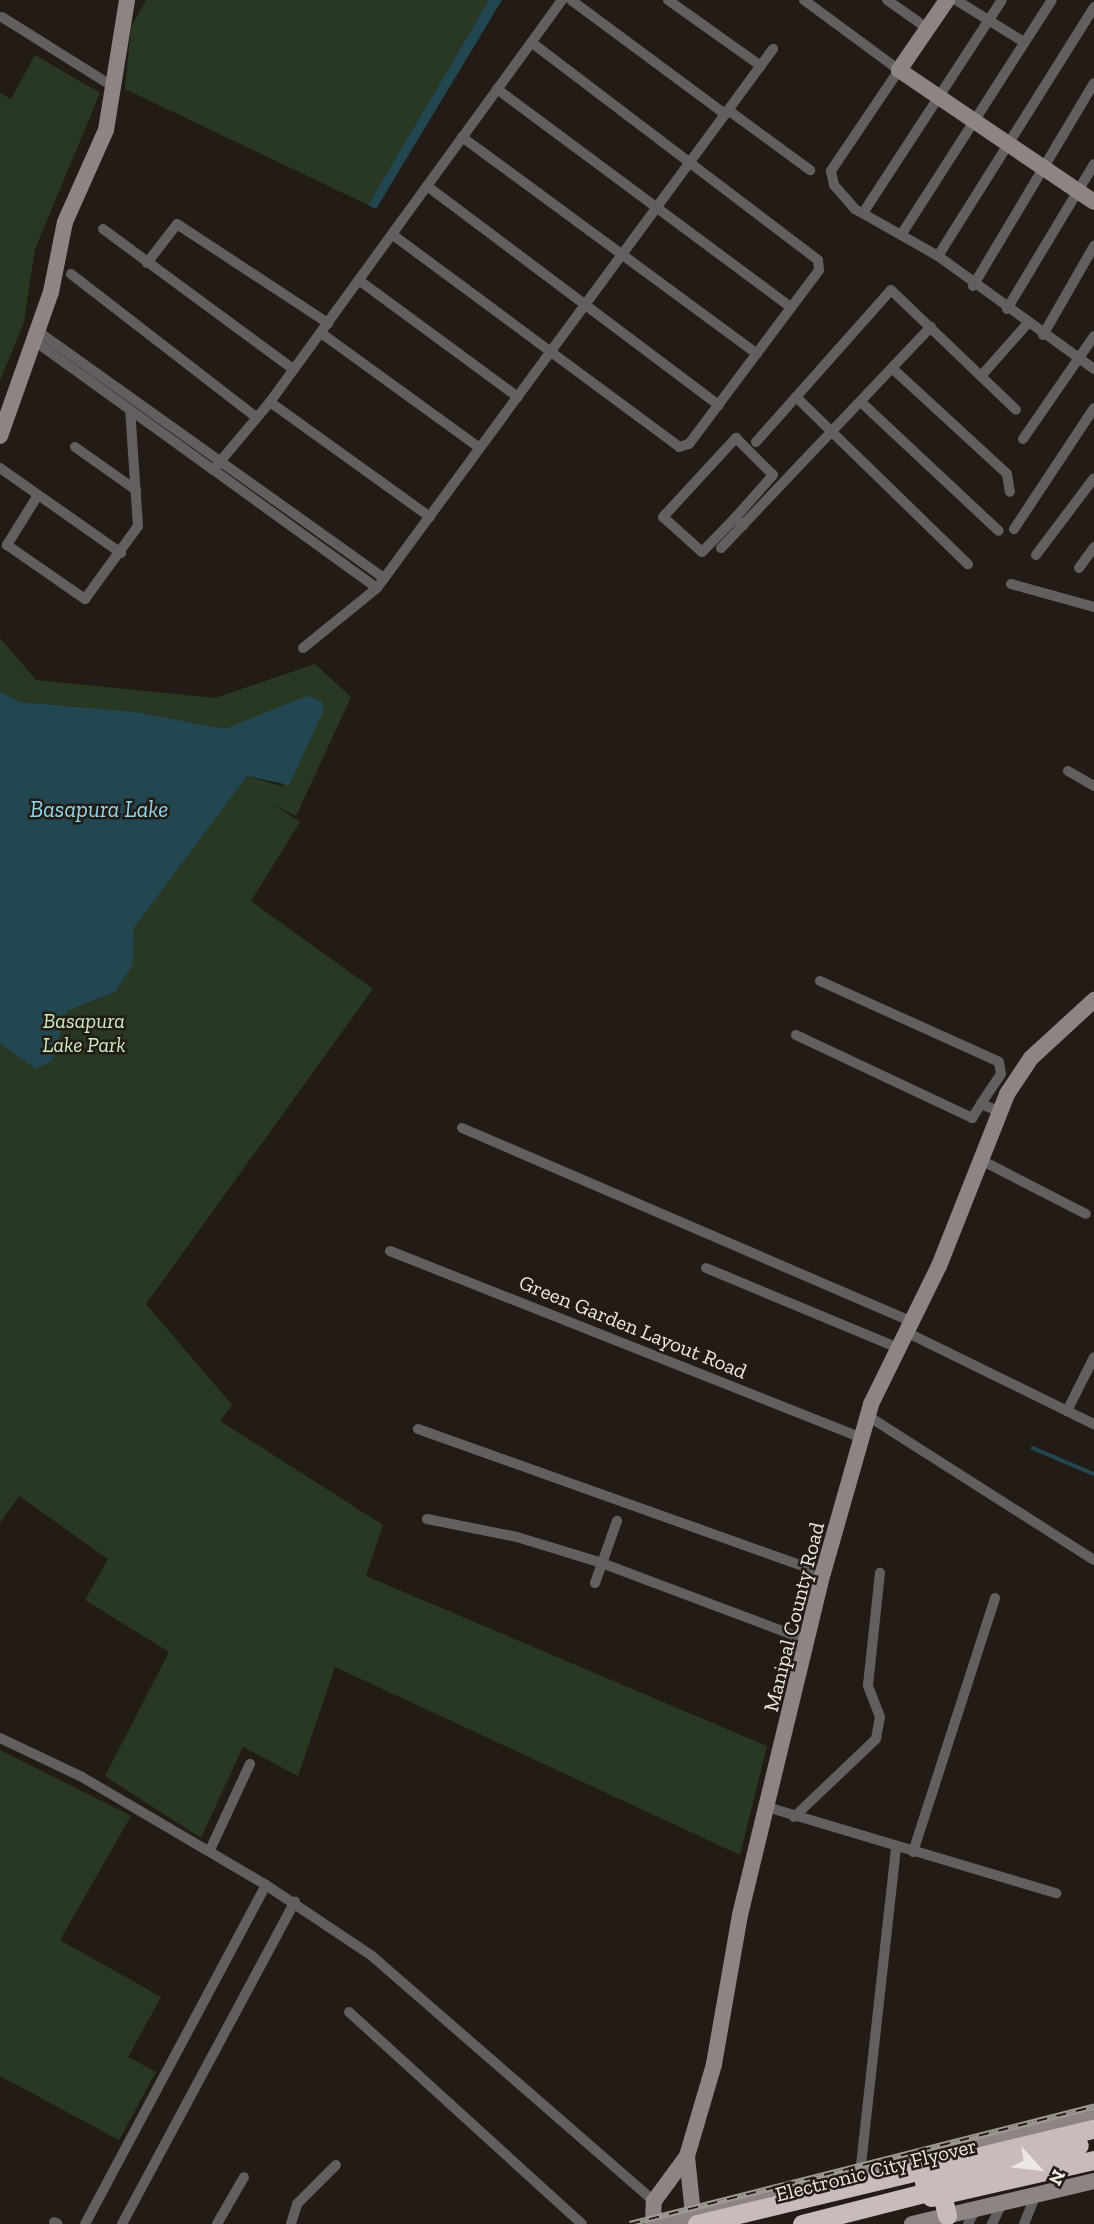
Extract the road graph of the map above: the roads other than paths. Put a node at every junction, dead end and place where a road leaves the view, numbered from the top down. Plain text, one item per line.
1 (127, 0) edge
2 (562, 0) edge
3 (570, 0) edge
4 (668, 0) edge
5 (804, 0) edge
6 (887, 0) edge
7 (947, 0) edge
8 (956, 0) edge
9 (1002, 0) edge
10 (1052, 0) edge
11 (1094, 8) edge
12 (2, 17) dead end
13 (987, 22) junction
14 (928, 28) junction
15 (531, 42) junction
16 (1024, 42) junction
17 (773, 49) dead end
18 (761, 66) junction
19 (899, 69) junction
20 (1094, 83) edge
21 (112, 86) junction
22 (497, 89) junction
23 (939, 96) junction
24 (727, 112) junction
25 (972, 119) junction
26 (462, 137) junction
27 (1010, 145) junction
28 (690, 161) junction
29 (1094, 164) edge
30 (1043, 167) junction
31 (810, 170) dead end
32 (427, 186) junction
33 (1078, 191) junction
34 (1094, 202) edge
35 (656, 208) junction
36 (863, 214) junction
37 (103, 229) dead end
38 (393, 234) junction
39 (901, 235) junction
40 (1094, 246) edge
41 (622, 253) junction
42 (938, 256) junction
43 (147, 262) junction
44 (71, 274) dead end
45 (360, 281) junction
46 (973, 286) junction
47 (585, 304) junction
48 (790, 307) junction
49 (1007, 309) junction
50 (1027, 324) junction
51 (932, 327) junction
52 (325, 328) junction
53 (1043, 335) junction
54 (38, 337) junction
55 (1094, 337) edge
56 (551, 351) junction
57 (757, 354) junction
58 (1081, 360) junction
59 (893, 369) junction
60 (1094, 369) edge
61 (294, 370) junction
62 (981, 376) junction
63 (518, 397) junction
64 (796, 397) junction
65 (270, 402) junction
66 (862, 403) junction
67 (719, 405) junction
68 (1094, 408) edge
69 (130, 410) junction
70 (1016, 410) dead end
71 (257, 418) junction
72 (0, 436) edge
73 (831, 436) junction
74 (1023, 439) dead end
75 (757, 442) dead end
76 (75, 447) dead end
77 (480, 448) junction
78 (217, 465) junction
79 (0, 468) edge
80 (1094, 478) edge
81 (136, 491) junction
82 (1010, 492) dead end
83 (38, 495) junction
84 (758, 503) junction
85 (429, 517) junction
86 (739, 522) junction
87 (1014, 529) dead end
88 (999, 531) dead end
89 (1094, 547) edge
90 (721, 548) dead end
91 (121, 553) junction
92 (1036, 555) dead end
93 (968, 564) dead end
94 (1079, 568) dead end
95 (384, 578) junction
96 (1011, 584) dead end
97 (377, 588) junction
98 (1094, 607) edge
99 (303, 648) dead end
100 (1068, 771) dead end
101 (1094, 786) edge
102 (820, 981) dead end
103 (1094, 1000) edge
104 (796, 1035) dead end
105 (981, 1104) junction
106 (998, 1111) junction
107 (462, 1128) dead end
108 (979, 1159) junction
109 (1086, 1214) dead end
110 (390, 1251) dead end
111 (706, 1268) dead end
112 (909, 1327) junction
113 (898, 1348) junction
114 (1094, 1357) edge
115 (1067, 1410) junction
116 (868, 1416) junction
117 (1094, 1424) edge
118 (418, 1429) dead end
119 (862, 1438) junction
120 (427, 1519) dead end
121 (617, 1521) dead end
122 (1094, 1560) edge
123 (599, 1562) junction
124 (823, 1573) junction
125 (880, 1573) dead end
126 (595, 1583) dead end
127 (995, 1598) dead end
128 (809, 1642) junction
129 (0, 1738) edge
130 (250, 1765) dead end
131 (767, 1808) junction
132 (794, 1817) junction
133 (896, 1849) junction
134 (210, 1850) junction
135 (913, 1852) junction
136 (266, 1885) junction
137 (1056, 1893) dead end
138 (295, 1902) junction
139 (348, 2012) dead end
140 (1094, 2116) edge
141 (1094, 2129) edge
142 (1094, 2142) edge
143 (1094, 2152) edge
144 (687, 2156) junction
145 (1094, 2160) edge
146 (336, 2165) dead end
147 (860, 2174) junction
148 (244, 2177) dead end
149 (1094, 2181) edge
150 (1036, 2194) junction
151 (942, 2195) junction
152 (654, 2201) junction
153 (1003, 2201) junction
154 (976, 2208) junction
155 (947, 2215) junction
156 (695, 2221) edge
157 (85, 2224) edge
158 (122, 2224) edge
159 (217, 2224) edge
160 (291, 2224) edge
161 (582, 2224) edge
162 (653, 2224) edge
163 (659, 2224) edge
164 (750, 2224) edge
165 (802, 2224) edge
166 (828, 2224) edge
167 (912, 2224) edge
168 (968, 2224) edge
169 (992, 2224) edge
170 (1024, 2224) edge

1 - 21 street
2 - 15 street
3 - 24 street
4 - 18 street
5 - 19 street
6 - 14 street
7 - 14 street
8 - 13 street
9 - 13 street
10 - 16 street
11 - 27 street
12 - 21 street
13 - 16 street
13 - 23 street
14 - 19 street
15 - 22 street
15 - 28 street
16 - 25 street
17 - 18 street
18 - 24 street
19 - 23 street
19 - 36 street
20 - 30 street
21 - 54 street
22 - 26 street
22 - 35 street
23 - 25 street
23 - 36 street
24 - 28 street
24 - 31 street
25 - 27 street
25 - 39 street
26 - 32 street
26 - 41 street
27 - 30 street
27 - 42 street
28 - 35 street
28 - 48 street
29 - 33 street
30 - 33 street
30 - 46 street
32 - 38 street
32 - 47 street
33 - 34 street
33 - 49 street
35 - 41 street
35 - 48 street
36 - 39 street
37 - 43 street
38 - 45 street
38 - 56 street
39 - 42 street
40 - 53 street
41 - 47 street
41 - 57 street
42 - 46 street
43 - 52 street
43 - 61 street
44 - 71 street
45 - 52 street
45 - 63 street
46 - 49 street
47 - 56 street
47 - 67 street
48 - 57 street
49 - 50 street
50 - 53 street
50 - 62 street
51 - 59 street
51 - 62 street
51 - 64 street
52 - 61 street
52 - 77 street
53 - 58 street
54 - 69 street
54 - 72 street
54 - 78 street
55 - 58 street
56 - 63 street
56 - 67 street
57 - 67 street
58 - 60 street
58 - 74 street
59 - 66 street
59 - 82 street
61 - 65 street
62 - 70 street
63 - 77 street
64 - 73 street
64 - 75 street
65 - 71 street
65 - 85 street
66 - 73 street
66 - 88 street
68 - 87 street
69 - 78 street
69 - 81 street
71 - 78 street
73 - 84 street
73 - 93 street
76 - 81 street
77 - 85 street
78 - 95 street
78 - 97 street
79 - 83 street
80 - 92 street
81 - 91 street
83 - 91 street
83 - 91 street
84 - 86 street
84 - 86 street
85 - 95 street
86 - 90 street
89 - 94 street
95 - 97 street
96 - 98 street
97 - 99 street
100 - 101 street
102 - 105 street
103 - 106 street, Manipal County Road
104 - 105 street
105 - 106 street
106 - 108 street, Manipal County Road
107 - 112 street
108 - 109 street
108 - 112 street, Manipal County Road
110 - 119 street, Green Garden Layout Road
111 - 113 street
112 - 113 street, Manipal County Road
112 - 115 street
113 - 116 street, Manipal County Road
114 - 115 street
115 - 117 street
116 - 119 street, Manipal County Road
116 - 122 street
118 - 124 street
119 - 124 street, Manipal County Road
120 - 123 street
121 - 123 street
123 - 126 street
123 - 128 street
124 - 128 street, Manipal County Road
125 - 132 street
127 - 135 street
128 - 131 street, Manipal County Road
129 - 134 street
130 - 134 street
131 - 132 street
131 - 144 street, Manipal County Road
132 - 133 street
133 - 135 street
133 - 147 street
134 - 136 street
135 - 137 street
136 - 138 street
136 - 157 street
138 - 152 street
138 - 158 street
139 - 161 street
140 - 147 street
141 - 156 highway
142 - 164 highway, Electronic City Flyover
143 - 165 highway, Electronic City Flyover
144 - 152 street
144 - 156 street, Manipal County Road
145 - 151 highway
146 - 160 street
147 - 156 street
148 - 159 street
149 - 150 street
150 - 153 street
150 - 170 street
151 - 155 highway
151 - 166 highway
152 - 162 street
153 - 154 street
153 - 169 street
154 - 155 street
154 - 168 street
155 - 167 street
156 - 163 street

